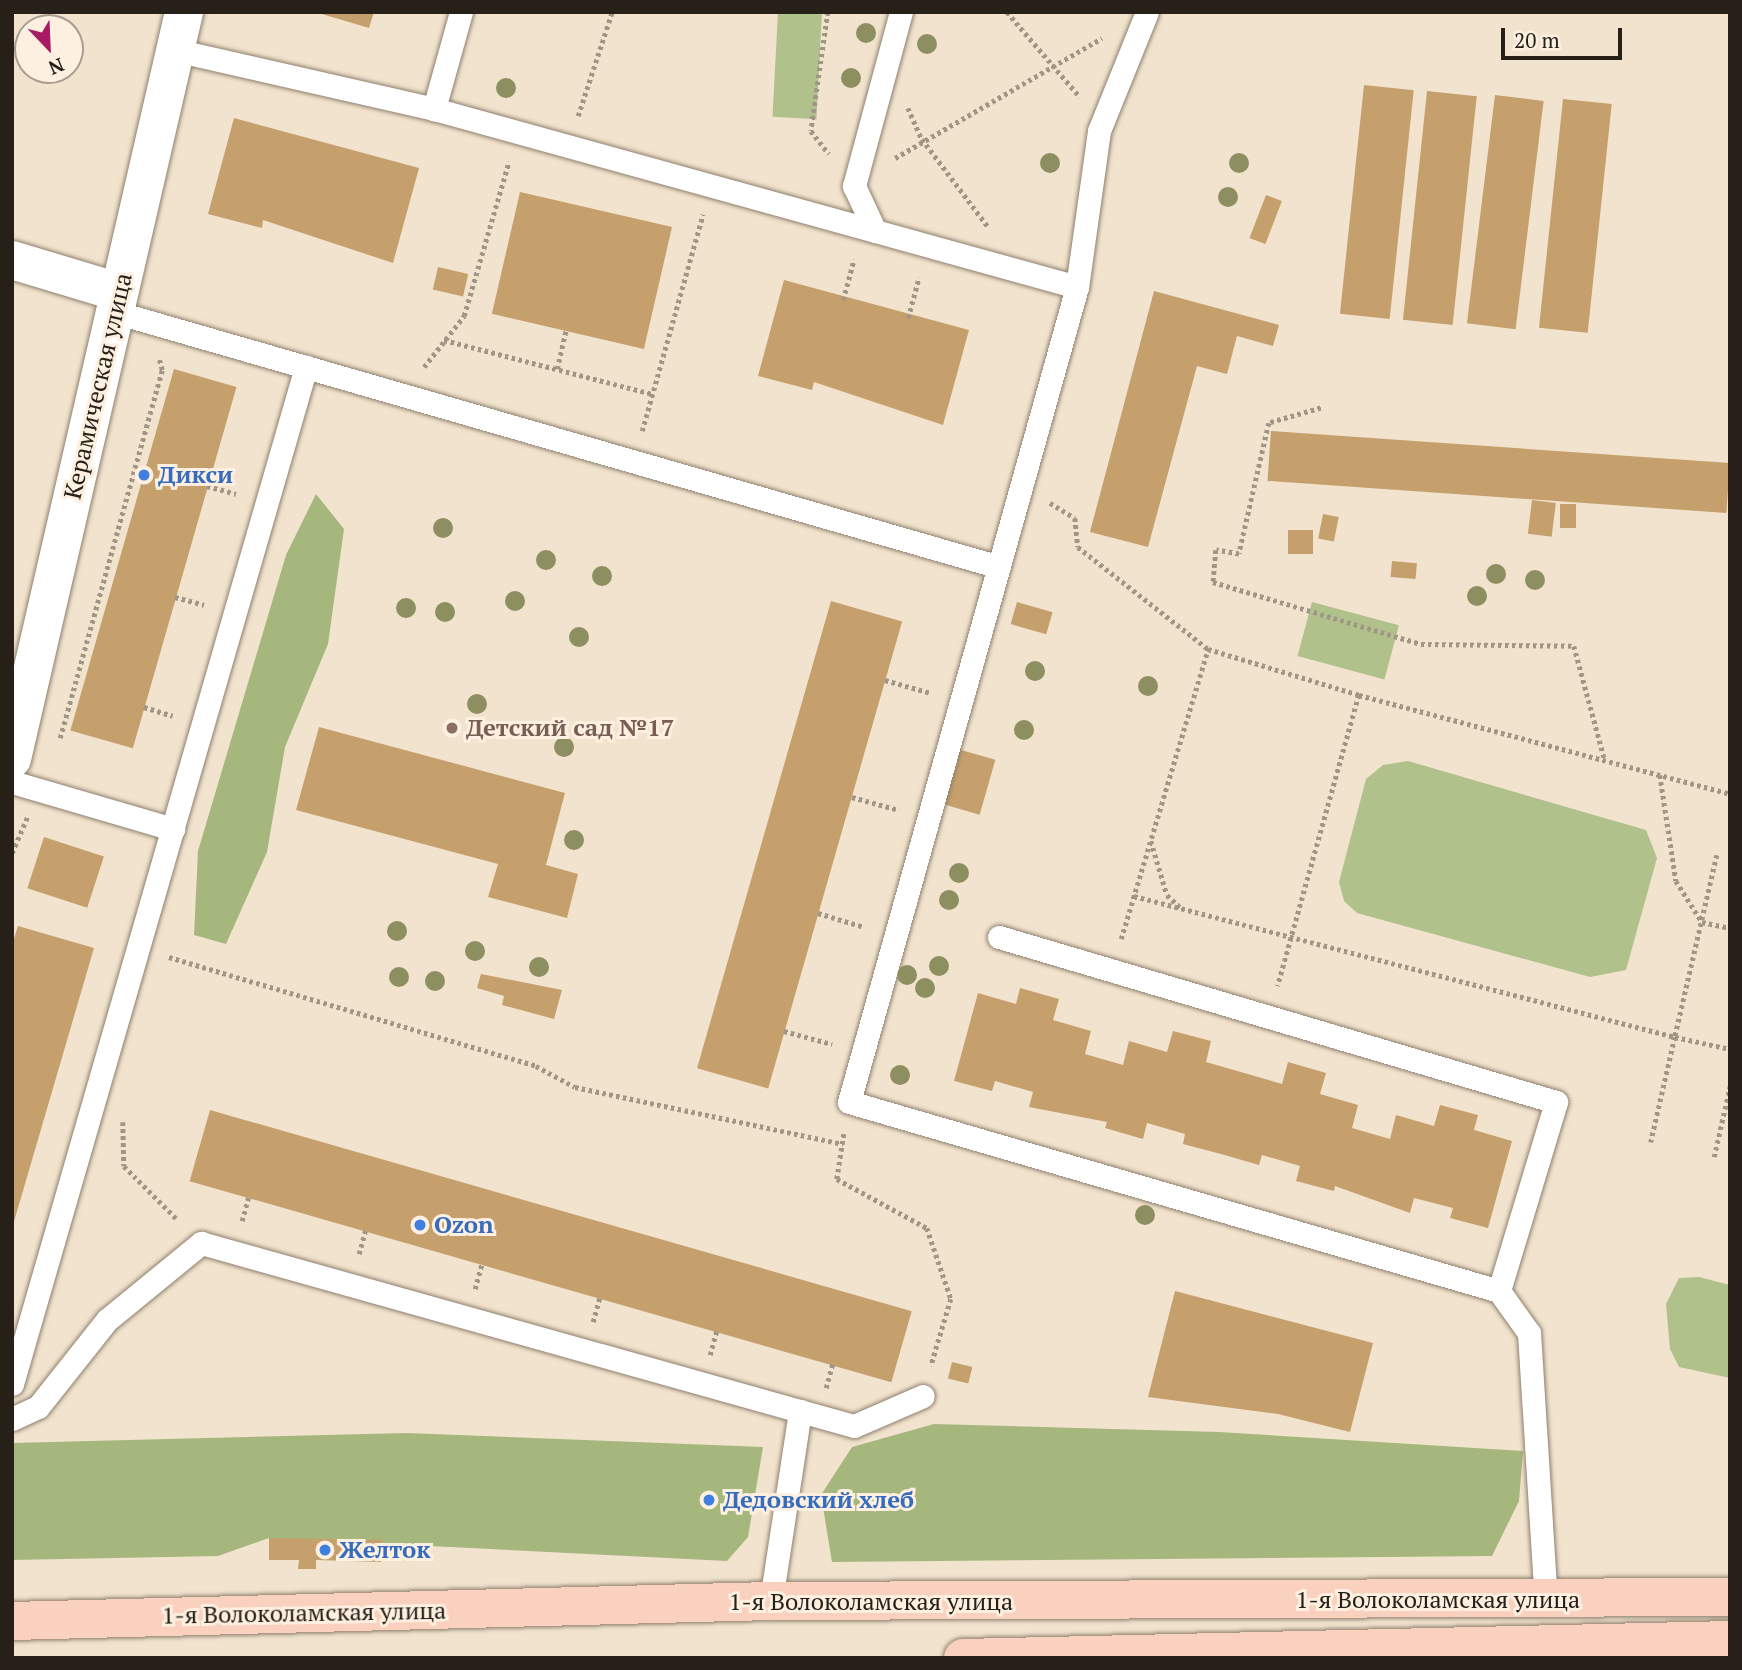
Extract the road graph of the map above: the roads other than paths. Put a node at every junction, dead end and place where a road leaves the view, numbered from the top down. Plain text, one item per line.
1 (184, 12) edge
2 (461, 12) edge
3 (901, 12) edge
4 (1147, 12) edge
5 (175, 50) junction
6 (434, 109) junction
7 (869, 229) junction
8 (12, 260) edge
9 (1077, 287) junction
10 (117, 302) junction
11 (306, 367) junction
12 (996, 566) junction
13 (12, 759) edge
14 (12, 782) edge
15 (173, 829) junction
16 (999, 937) dead end
17 (1499, 1291) junction
18 (12, 1384) edge
19 (923, 1396) road end
20 (800, 1410) junction
21 (12, 1419) edge
22 (1730, 1597) edge
23 (1546, 1600) junction
24 (771, 1601) junction
25 (12, 1621) edge
26 (1730, 1640) edge
27 (963, 1658) edge

1 - 5 street, Керамическая улица
2 - 6 lane
3 - 7 lane
4 - 9 lane
5 - 6 lane
5 - 10 street, Керамическая улица
6 - 7 lane
7 - 9 lane
8 - 10 street
9 - 12 lane
10 - 11 lane
10 - 13 street, Керамическая улица
11 - 12 lane
11 - 15 lane
12 - 17 lane
14 - 15 lane
15 - 18 lane
16 - 17 lane
17 - 23 lane
19 - 20 lane
20 - 21 lane
20 - 24 lane
22 - 23 main road, 1-я Волоколамская улица
23 - 24 main road, 1-я Волоколамская улица
24 - 25 main road, 1-я Волоколамская улица
26 - 27 main road, 1-я Волоколамская улица

